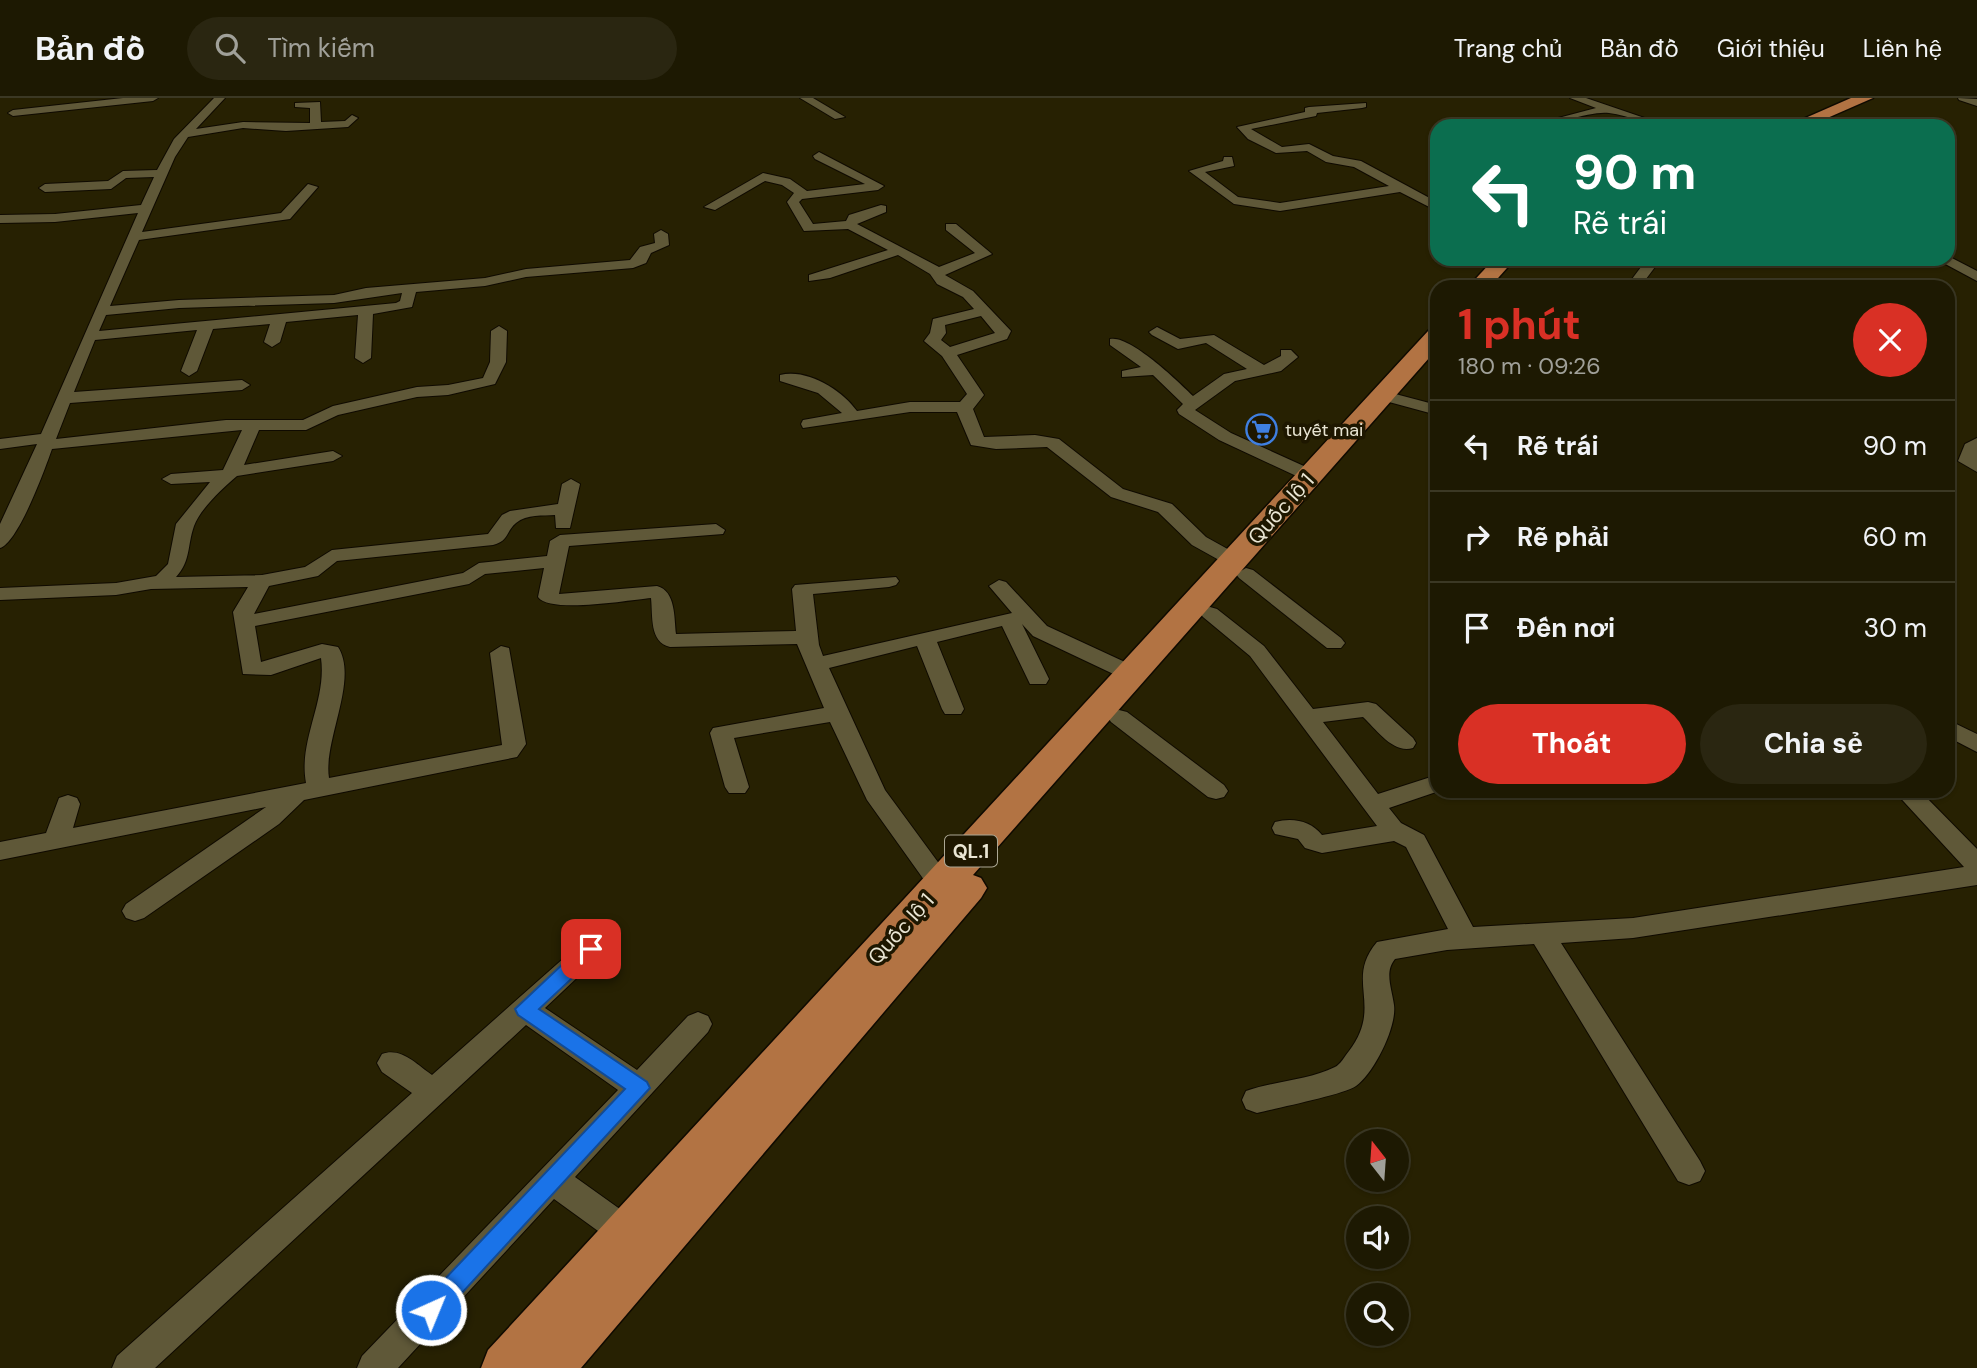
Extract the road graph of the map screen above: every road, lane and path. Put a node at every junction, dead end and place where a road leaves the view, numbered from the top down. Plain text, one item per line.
1 (153, 98) edge
2 (220, 98) edge
3 (805, 98) edge
4 (1575, 98) edge
5 (1879, 98) edge
6 (1963, 98) edge
7 (1853, 100) edge
8 (1977, 103) edge
9 (299, 105) dead end
10 (1362, 105) dead end
11 (1609, 109) junction
12 (13, 113) dead end
13 (839, 117) dead end
14 (352, 118) dead end
15 (1565, 119) edge
16 (1640, 119) edge
17 (1811, 119) edge
18 (1827, 119) edge
19 (315, 126) junction
20 (250, 133) dead end
21 (180, 139) junction
22 (1342, 154) dead end
23 (819, 156) dead end
24 (1228, 160) dead end
25 (1357, 163) junction
26 (162, 173) junction
27 (55, 178) dead end
28 (312, 187) dead end
29 (1402, 188) junction
30 (804, 195) junction
31 (1430, 203) edge
32 (710, 207) dead end
33 (147, 208) junction
34 (881, 209) dead end
35 (0, 219) edge
36 (850, 225) junction
37 (951, 227) dead end
38 (661, 234) dead end
39 (135, 237) junction
40 (898, 251) junction
41 (1955, 265) edge
42 (1498, 266) edge
43 (1513, 266) edge
44 (937, 273) junction
45 (1977, 277) edge
46 (814, 278) dead end
47 (1485, 280) edge
48 (1501, 280) edge
49 (410, 291) junction
50 (102, 311) junction
51 (366, 311) junction
52 (984, 311) junction
53 (279, 318) junction
54 (207, 324) junction
55 (499, 331) dead end
56 (1157, 332) dead end
57 (91, 335) junction
58 (271, 342) dead end
59 (1115, 342) dead end
60 (1430, 345) edge
61 (948, 353) junction
62 (1286, 353) dead end
63 (363, 358) dead end
64 (1430, 363) edge
65 (1153, 369) junction
66 (1261, 370) junction
67 (189, 371) dead end
68 (1128, 374) dead end
69 (786, 378) dead end
70 (242, 385) dead end
71 (65, 398) junction
72 (1392, 398) junction
73 (1191, 403) junction
74 (964, 407) junction
75 (1430, 408) edge
76 (852, 416) junction
77 (809, 424) dead end
78 (253, 425) junction
79 (306, 425) junction
80 (46, 442) junction
81 (1977, 443) edge
82 (0, 444) edge
83 (333, 456) dead end
84 (1955, 459) edge
85 (307, 460) junction
86 (1972, 464) edge
87 (231, 474) junction
88 (1311, 476) junction
89 (171, 479) dead end
90 (571, 484) dead end
91 (23, 495) junction
92 (0, 498) edge
93 (565, 509) junction
94 (6, 518) edge
95 (716, 530) dead end
96 (560, 541) junction
97 (0, 542) edge
98 (554, 561) junction
99 (1240, 568) junction
100 (889, 580) dead end
101 (262, 581) junction
102 (156, 584) junction
103 (999, 586) dead end
104 (0, 594) edge
105 (1210, 613) junction
106 (246, 622) junction
107 (806, 637) junction
108 (925, 639) junction
109 (1334, 643) dead end
110 (501, 653) dead end
111 (816, 664) junction
112 (1132, 674) junction
113 (1038, 679) dead end
114 (953, 709) dead end
115 (839, 713) junction
116 (1119, 717) junction
117 (1308, 717) junction
118 (1955, 731) edge
119 (1405, 743) dead end
120 (1977, 744) edge
121 (1430, 785) edge
122 (737, 788) dead end
123 (307, 791) junction
124 (1216, 791) dead end
125 (1913, 798) edge
126 (68, 804) dead end
127 (1373, 804) junction
128 (1284, 828) dead end
129 (1396, 832) junction
130 (57, 838) junction
131 (0, 850) edge
132 (1977, 865) edge
133 (1977, 874) edge
134 (942, 884) junction
135 (135, 911) dead end
136 (1540, 932) junction
137 (1466, 939) junction
138 (591, 949) dead end
139 (525, 1009) junction
140 (698, 1024) dead end
141 (392, 1063) dead end
142 (639, 1088) junction
143 (432, 1091) junction
144 (1257, 1100) dead end
145 (1689, 1171) dead end
146 (553, 1180) junction
147 (627, 1233) junction
148 (129, 1368) edge
149 (374, 1368) edge
150 (506, 1368) edge
151 (548, 1368) edge

1 - 12 street
2 - 21 street
3 - 13 street
4 - 11 street
5 - 18 highway
6 - 8 street
7 - 17 highway
9 - 19 street
10 - 25 street
11 - 15 street
11 - 16 street
14 - 19 street
19 - 21 street
20 - 21 street
21 - 26 street
22 - 25 street
23 - 30 street
24 - 29 street
25 - 29 street
26 - 27 street
26 - 33 street
28 - 39 street
29 - 31 street
30 - 32 street
30 - 36 street
33 - 35 street
33 - 39 street
34 - 36 street
36 - 40 street
37 - 44 street
38 - 49 street
39 - 50 street
40 - 44 street
40 - 46 street
41 - 45 street
42 - 47 highway
43 - 48 highway
44 - 52 street
49 - 50 street
49 - 51 street
50 - 57 street
51 - 53 street
51 - 63 street
52 - 61 street
52 - 61 street
53 - 54 street
53 - 58 street
54 - 57 street
54 - 67 street
55 - 79 street
56 - 66 street
57 - 71 street
59 - 65 street
60 - 72 highway, Quốc lộ 1 / QL.1
61 - 74 street
62 - 66 street
64 - 72 highway, Quốc lộ 1 / QL.1
65 - 68 street
65 - 73 street
66 - 73 street
69 - 76 street
70 - 71 street
71 - 80 street
72 - 75 street
72 - 88 highway, Quốc lộ 1 / QL.1
72 - 99 highway, Quốc lộ 1 / QL.1
73 - 88 street
74 - 76 street
74 - 99 street
76 - 77 street
78 - 79 street
78 - 80 street
78 - 87 street
79 - 85 street
80 - 82 street
80 - 91 street
81 - 86 street
83 - 85 street
84 - 86 street
85 - 87 street
87 - 89 street
87 - 102 street
88 - 99 highway, Quốc lộ 1 / QL.1
90 - 93 street
91 - 92 street
91 - 94 street
93 - 96 street
93 - 101 street
94 - 97 street
95 - 96 street
96 - 98 street
98 - 106 street
98 - 107 street
99 - 105 highway, Quốc lộ 1 / QL.1
99 - 109 street
99 - 112 highway, Quốc lộ 1 / QL.1
100 - 107 street
101 - 102 street
101 - 106 street
102 - 104 street
103 - 112 street
105 - 116 highway, Quốc lộ 1 / QL.1
105 - 117 street
106 - 123 street
107 - 111 street
108 - 111 street
108 - 113 street
108 - 114 street
110 - 123 street
111 - 115 street
112 - 134 highway, Quốc lộ 1 / QL.1
115 - 122 street
115 - 134 street
116 - 124 street
116 - 151 highway, Quốc lộ 1 / QL.1
117 - 119 street
117 - 127 street
118 - 120 street
121 - 127 street
123 - 130 street
123 - 135 street
125 - 132 street
126 - 130 street
127 - 129 street
128 - 129 street
129 - 137 street
130 - 131 street
133 - 136 street
134 - 147 highway, Quốc lộ 1 / QL.1
136 - 137 street
136 - 145 street
137 - 144 street
138 - 139 street
139 - 142 street
139 - 143 street
140 - 142 street
141 - 143 street
142 - 146 street
143 - 148 street
146 - 147 street
146 - 149 street
147 - 150 highway, Quốc lộ 1 / QL.1

